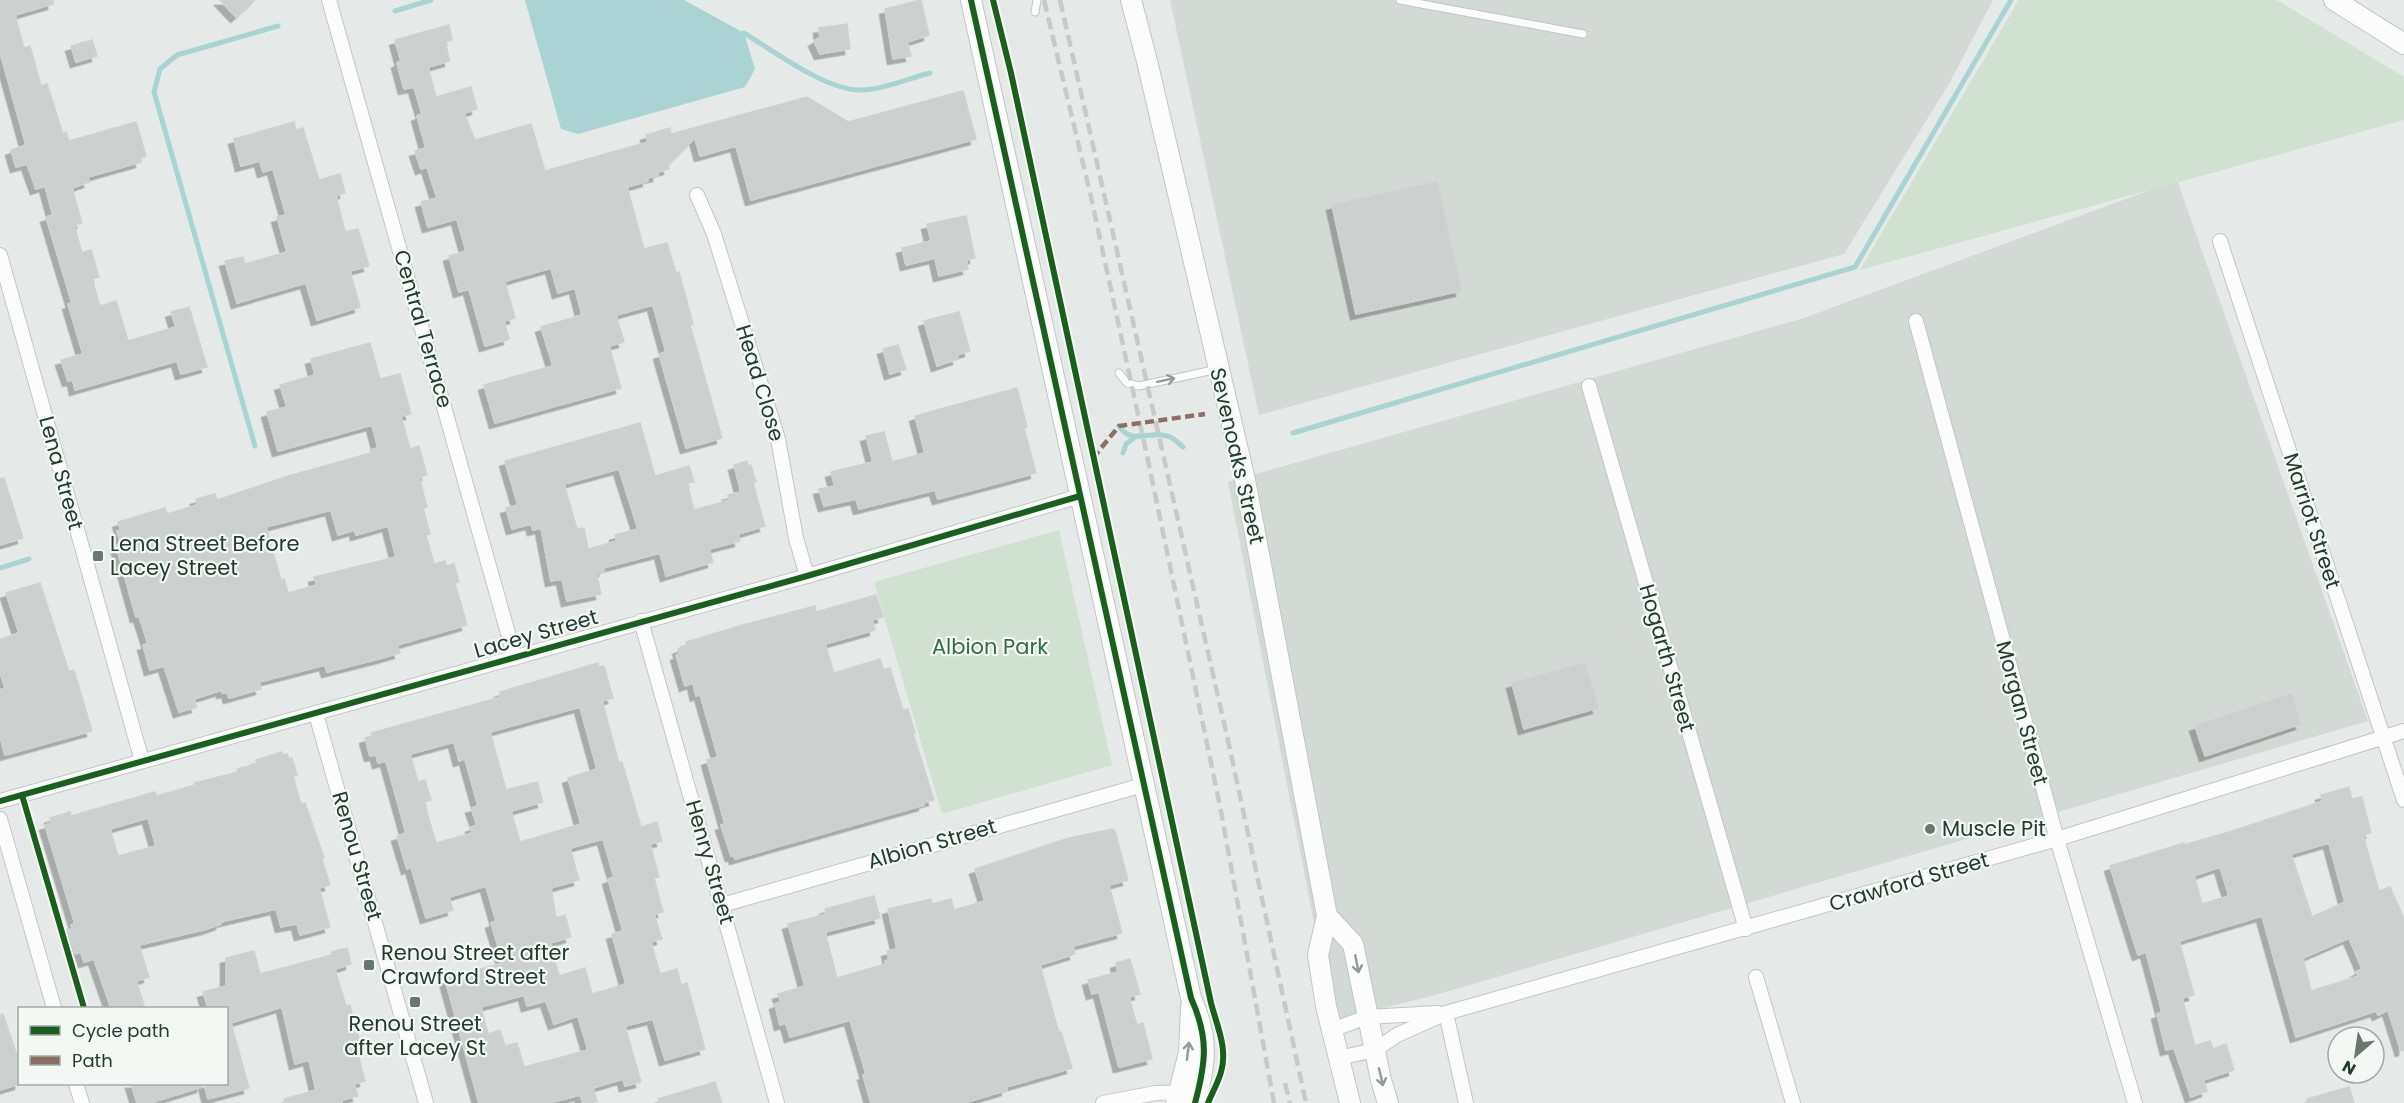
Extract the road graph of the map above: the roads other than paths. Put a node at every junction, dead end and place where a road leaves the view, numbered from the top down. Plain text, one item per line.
1 (329, 0) edge
2 (971, 0) edge
3 (1037, 0) edge
4 (1131, 0) edge
5 (1400, 0) edge
6 (2334, 0) edge
7 (1035, 12) dead end
8 (1583, 34) dead end
9 (2404, 44) edge
10 (697, 195) dead end
11 (2220, 241) dead end
12 (0, 255) edge
13 (14, 304) junction
14 (0, 308) edge
15 (1916, 321) dead end
16 (1218, 369) junction
17 (1119, 373) dead end
18 (1589, 386) dead end
19 (1080, 496) junction
20 (807, 576) junction
21 (641, 621) junction
22 (516, 658) junction
23 (316, 714) junction
24 (2404, 731) edge
25 (2383, 738) junction
26 (142, 762) junction
27 (1143, 785) junction
28 (0, 801) edge
29 (2404, 801) edge
30 (0, 819) edge
31 (2057, 839) junction
32 (722, 905) junction
33 (1327, 916) junction
34 (1746, 929) junction
35 (1756, 977) dead end
36 (54, 1007) edge
37 (1446, 1013) junction
38 (1367, 1017) junction
39 (1332, 1030) junction
40 (1375, 1050) junction
41 (1338, 1058) junction
42 (77, 1085) edge
43 (1187, 1097) edge
44 (1113, 1102) edge
45 (82, 1103) edge
46 (426, 1103) edge
47 (777, 1103) edge
48 (1350, 1103) edge
49 (1388, 1103) edge
50 (1466, 1103) edge
51 (1792, 1103) edge
52 (2135, 1103) edge

1 - 22 street, Central Terrace
2 - 19 main road
3 - 7 lane
4 - 16 main road, Sevenoaks Street
5 - 8 lane
6 - 9 main road
10 - 20 street, Head Close
11 - 25 street, Marriot Street
12 - 13 street, Lena Street
13 - 14 street
13 - 26 street, Lena Street
15 - 31 street, Morgan Street
17 -> 16 lane
16 - 33 main road, Sevenoaks Street
18 - 34 street, Hogarth Street
19 - 20 street, Lacey Street
19 - 27 main road
20 - 21 street, Lacey Street
21 - 22 street, Lacey Street
21 - 32 street, Henry Street
22 - 23 street, Lacey Street
23 - 26 street, Lacey Street
23 - 46 street, Renou Street
24 - 25 street, Crawford Street
25 - 29 street, Marriot Street
25 - 31 street, Crawford Street
26 - 28 street, Lacey Street
27 - 32 street, Albion Street
27 - 43 main road
30 - 36 street
31 - 34 street, Crawford Street
31 - 52 street, Morgan Street
32 - 47 street, Henry Street
33 -> 38 main road
33 - 39 main road, Sevenoaks Street
34 - 37 street, Crawford Street
35 - 51 street
37 - 38 street, Crawford Street
37 - 40 street, Crawford Street
37 - 50 street
38 - 39 street, Crawford Street
38 - 40 main road
39 - 41 main road, Sevenoaks Street
40 - 41 street, Crawford Street
40 -> 49 main road
41 - 48 main road, Sevenoaks Street
42 - 45 street
43 - 44 street

